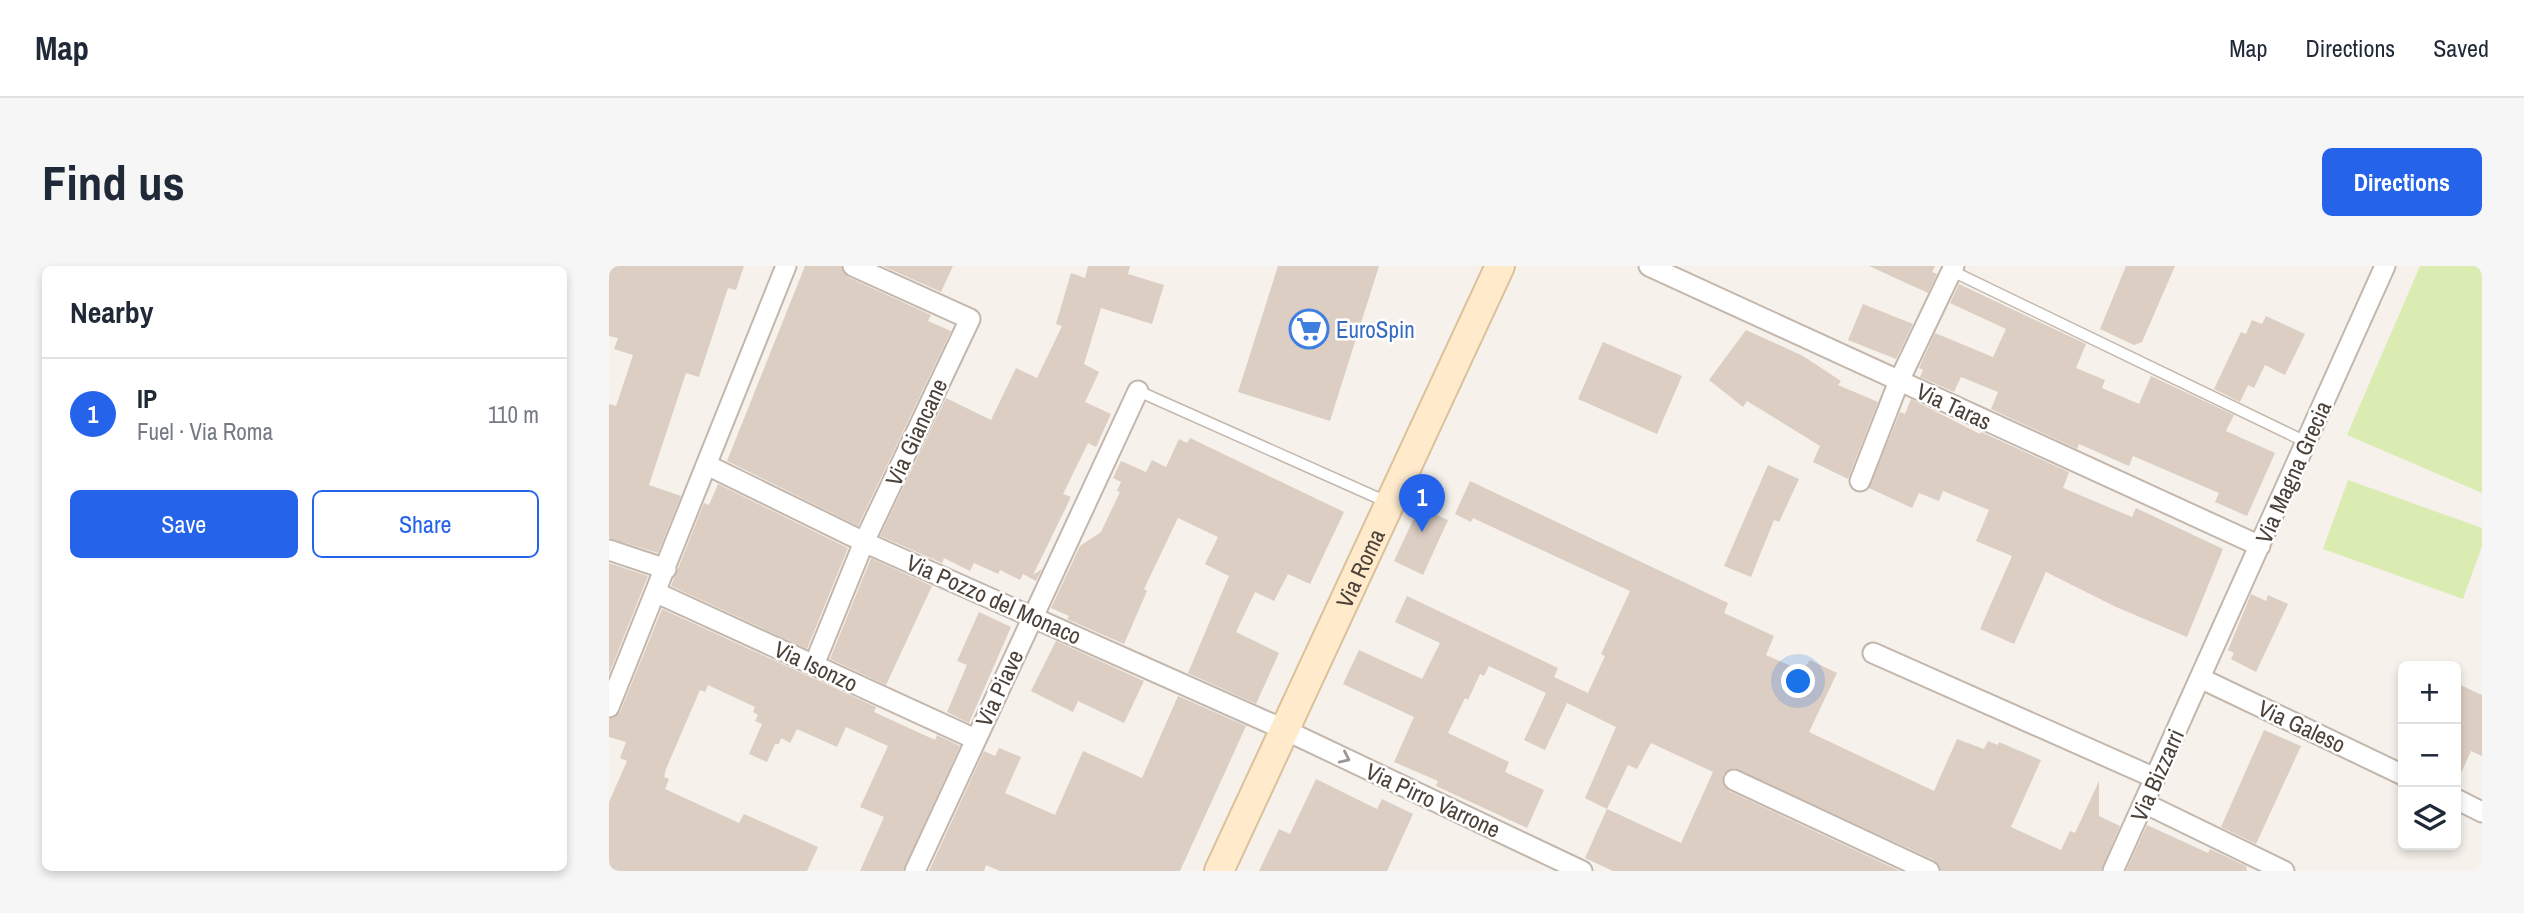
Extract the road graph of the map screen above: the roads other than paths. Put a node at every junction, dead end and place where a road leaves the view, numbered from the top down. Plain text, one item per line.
1 (786, 266) edge
2 (853, 266) edge
3 (1500, 266) edge
4 (1649, 266) edge
5 (2385, 266) edge
6 (1953, 269) edge
7 (1899, 381) junction
8 (1138, 391) joint
9 (2306, 442) junction
10 (707, 465) junction
11 (1860, 481) dead end
12 (1389, 503) junction
13 (864, 542) junction
14 (2260, 546) junction
15 (609, 550) edge
16 (666, 569) junction
17 (657, 593) junction
18 (1033, 615) junction
19 (1874, 653) dead end
20 (814, 665) junction
21 (2200, 678) junction
22 (609, 707) edge
23 (1283, 729) junction
24 (975, 738) junction
25 (2398, 773) edge
26 (2155, 778) junction
27 (1734, 780) dead end
28 (2461, 802) edge
29 (2144, 803) junction
30 (2482, 812) edge
31 (1558, 866) edge
32 (915, 871) edge
33 (1219, 871) edge
34 (1582, 871) edge
35 (1929, 871) edge
36 (2113, 871) edge
37 (2284, 871) edge

1 - 10 street
2 - 13 street, Via Giancane
3 - 12 street, Via Roma
4 - 7 street, Via Taras
5 - 9 street, Via Magna Grecia
6 - 7 street
6 - 9 lane
7 - 11 street
7 - 14 street, Via Taras
8 - 12 lane
8 - 18 street, Via Piave
9 - 14 street, Via Magna Grecia
10 - 13 street, Via Pozzo del Monaco
10 - 16 street
12 - 23 street, Via Roma
13 - 18 street, Via Pozzo del Monaco
13 - 20 street, Via Giancane
14 - 21 street, Via Magna Grecia
15 - 16 street
16 - 17 street
17 - 20 street, Via Isonzo
17 - 22 street
18 - 23 street, Via Pozzo del Monaco
18 - 24 street, Via Piave
19 - 26 street
20 - 24 street, Via Isonzo
21 - 25 street, Via Galeso
21 - 26 street, Via Bizzarri
23 -> 31 street, Via Pirro Varrone
23 - 33 street, Via Roma
24 - 32 street, Via Piave
26 - 29 street, Via Bizzarri
27 - 35 street
28 - 30 street
29 - 36 street, Via Bizzarri
29 - 37 street
31 - 34 street, Via Pirro Varrone

